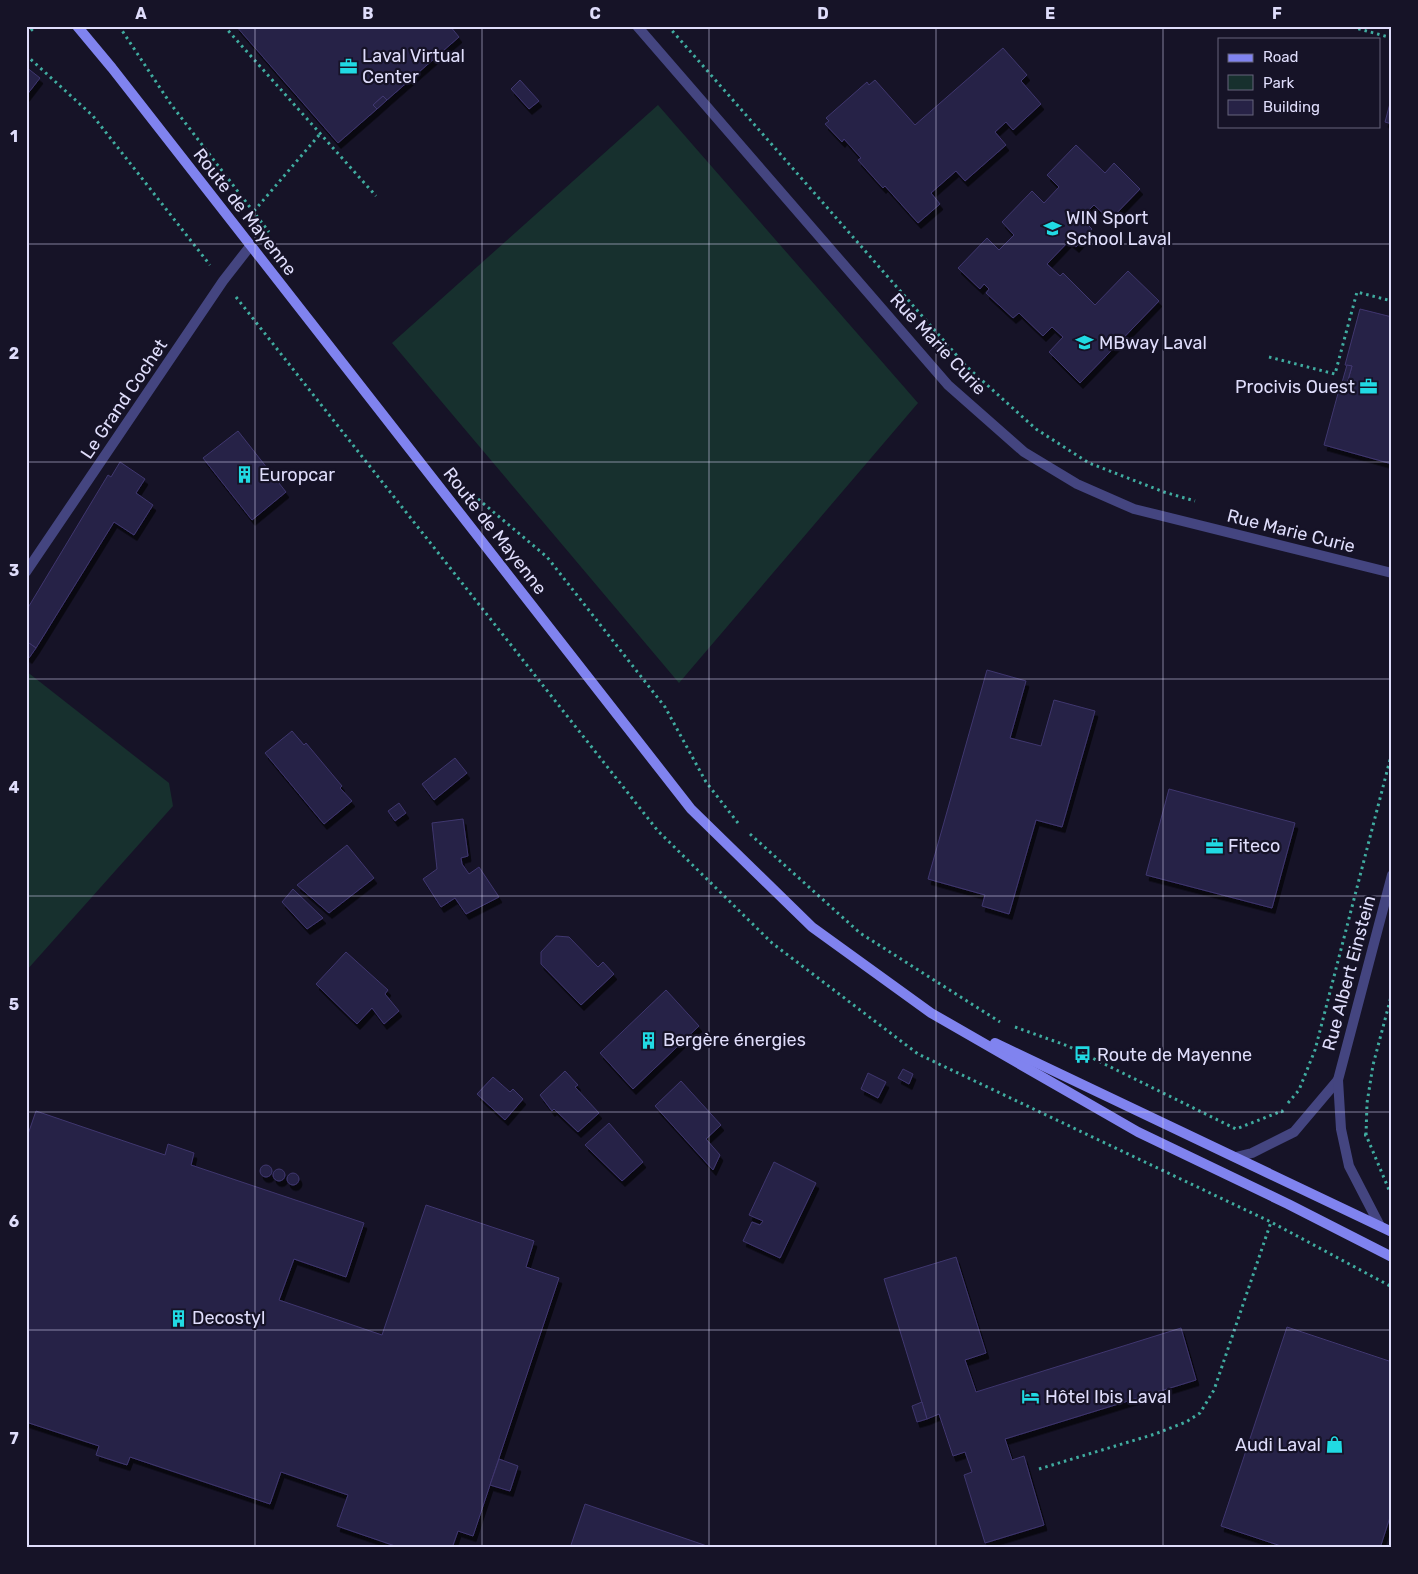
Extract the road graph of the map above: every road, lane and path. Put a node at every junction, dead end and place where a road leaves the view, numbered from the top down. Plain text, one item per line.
1 (36, 26) edge
2 (77, 26) edge
3 (119, 26) edge
4 (224, 26) edge
5 (636, 26) edge
6 (668, 26) edge
7 (1352, 27) edge
8 (26, 34) edge
9 (1392, 38) edge
10 (320, 134) junction
11 (376, 196) dead end
12 (254, 211) junction
13 (272, 235) dead end
14 (251, 245) junction
15 (1392, 300) edge
16 (1269, 357) dead end
17 (472, 494) dead end
18 (1202, 502) dead end
19 (26, 572) edge
20 (1392, 573) edge
21 (1392, 752) edge
22 (740, 825) dead end
23 (746, 831) dead end
24 (1392, 875) edge
25 (1389, 899) edge
26 (1392, 993) edge
27 (931, 1013) junction
28 (1338, 1080) junction
29 (1282, 1111) junction
30 (1341, 1129) junction
31 (1294, 1132) junction
32 (1366, 1136) junction
33 (1236, 1157) junction
34 (1392, 1197) edge
35 (1271, 1222) dead end
36 (1380, 1226) junction
37 (1392, 1232) edge
38 (1392, 1257) edge
39 (1039, 1468) dead end

1 - 8 path
2 - 14 main road, Route de Mayenne
3 - 12 path
4 - 10 path
5 - 20 street, Rue Marie Curie
6 - 18 path
7 - 9 path
10 - 11 path
10 - 12 path
12 - 13 path
14 - 19 street, Le Grand Cochet
14 - 27 main road, Route de Mayenne
15 - 16 path
17 - 22 path
21 - 29 path
23 - 29 path
24 - 25 street, Rue Albert Einstein
25 - 28 street, Rue Albert Einstein
26 - 32 path
27 - 33 main road, Route de Mayenne
27 - 38 main road, Route de Mayenne
28 - 30 street, Rue Albert Einstein
28 - 31 street, Rue Albert Einstein
29 - 31 path
30 - 32 path
30 - 36 street, Rue Albert Einstein
31 - 33 street, Rue Albert Einstein
32 - 34 path
33 - 36 main road, Route de Mayenne
35 - 39 path
36 - 37 main road, Route de Mayenne

